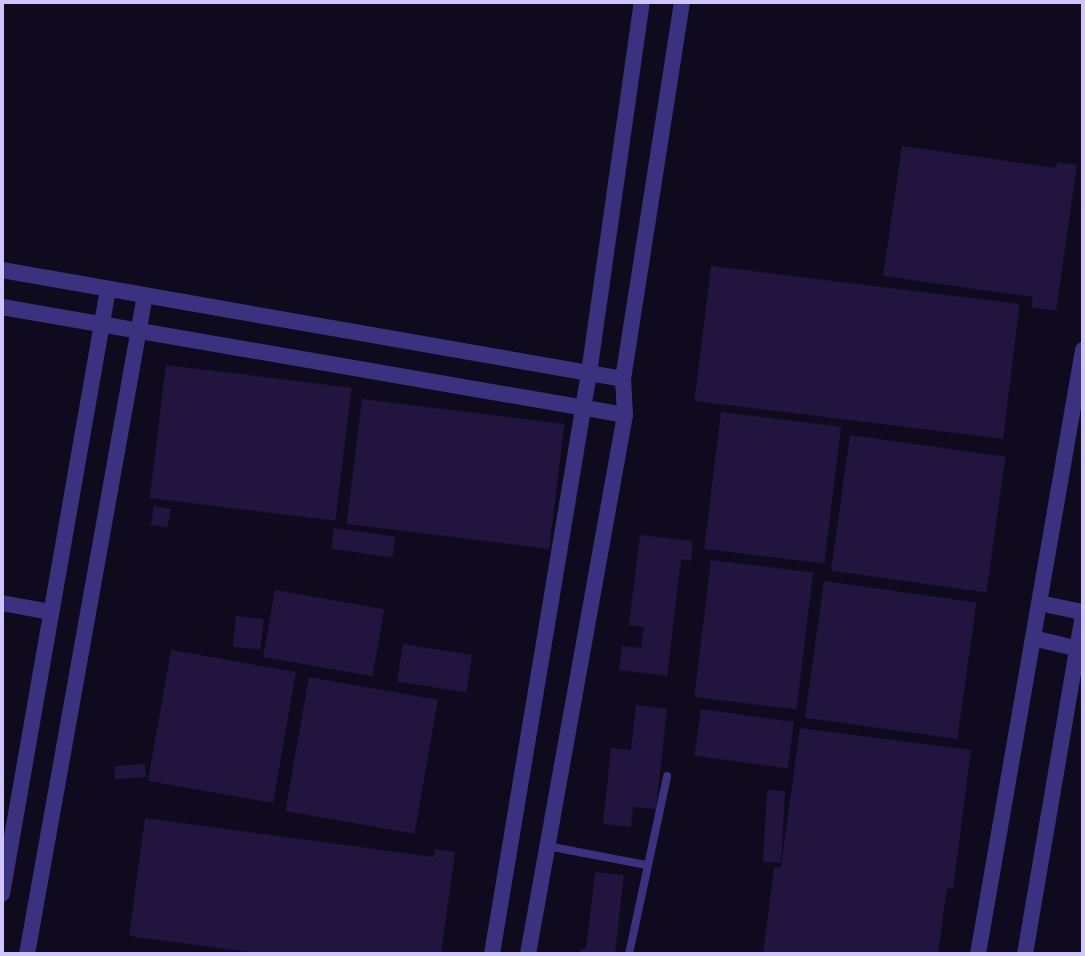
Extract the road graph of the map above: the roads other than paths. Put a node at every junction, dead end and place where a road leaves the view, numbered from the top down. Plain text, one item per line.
1 (642, 2) edge
2 (681, 2) edge
3 (2, 270) edge
4 (108, 289) junction
5 (145, 295) junction
6 (2, 307) edge
7 (101, 325) junction
8 (136, 331) junction
9 (1083, 350) edge
10 (589, 373) junction
11 (624, 379) junction
12 (1079, 391) edge
13 (582, 408) junction
14 (625, 415) junction
15 (2, 603) edge
16 (1039, 604) junction
17 (51, 612) junction
18 (1083, 614) edge
19 (1033, 638) junction
20 (1080, 650) edge
21 (667, 776) dead end
22 (6, 843) edge
23 (547, 846) junction
24 (647, 865) junction
25 (2, 894) edge
26 (27, 954) edge
27 (492, 954) edge
28 (528, 954) edge
29 (629, 954) edge
30 (978, 954) edge
31 (1026, 954) edge

1 - 10 street
2 - 11 street
3 - 4 street
4 - 5 street
4 - 7 street
5 - 8 street
5 - 10 street
6 - 7 street
7 - 8 street
7 - 17 street
8 - 13 street
8 - 26 street
9 - 12 street
10 - 11 street
10 - 13 street
11 - 14 street
12 - 16 street
13 - 14 street
13 - 27 street
14 - 23 street
15 - 17 street
16 - 18 street
16 - 19 street
17 - 22 street
18 - 20 street
19 - 20 street
19 - 30 street
20 - 31 street
21 - 24 lane
22 - 25 street
23 - 24 lane
23 - 28 street
24 - 29 lane

